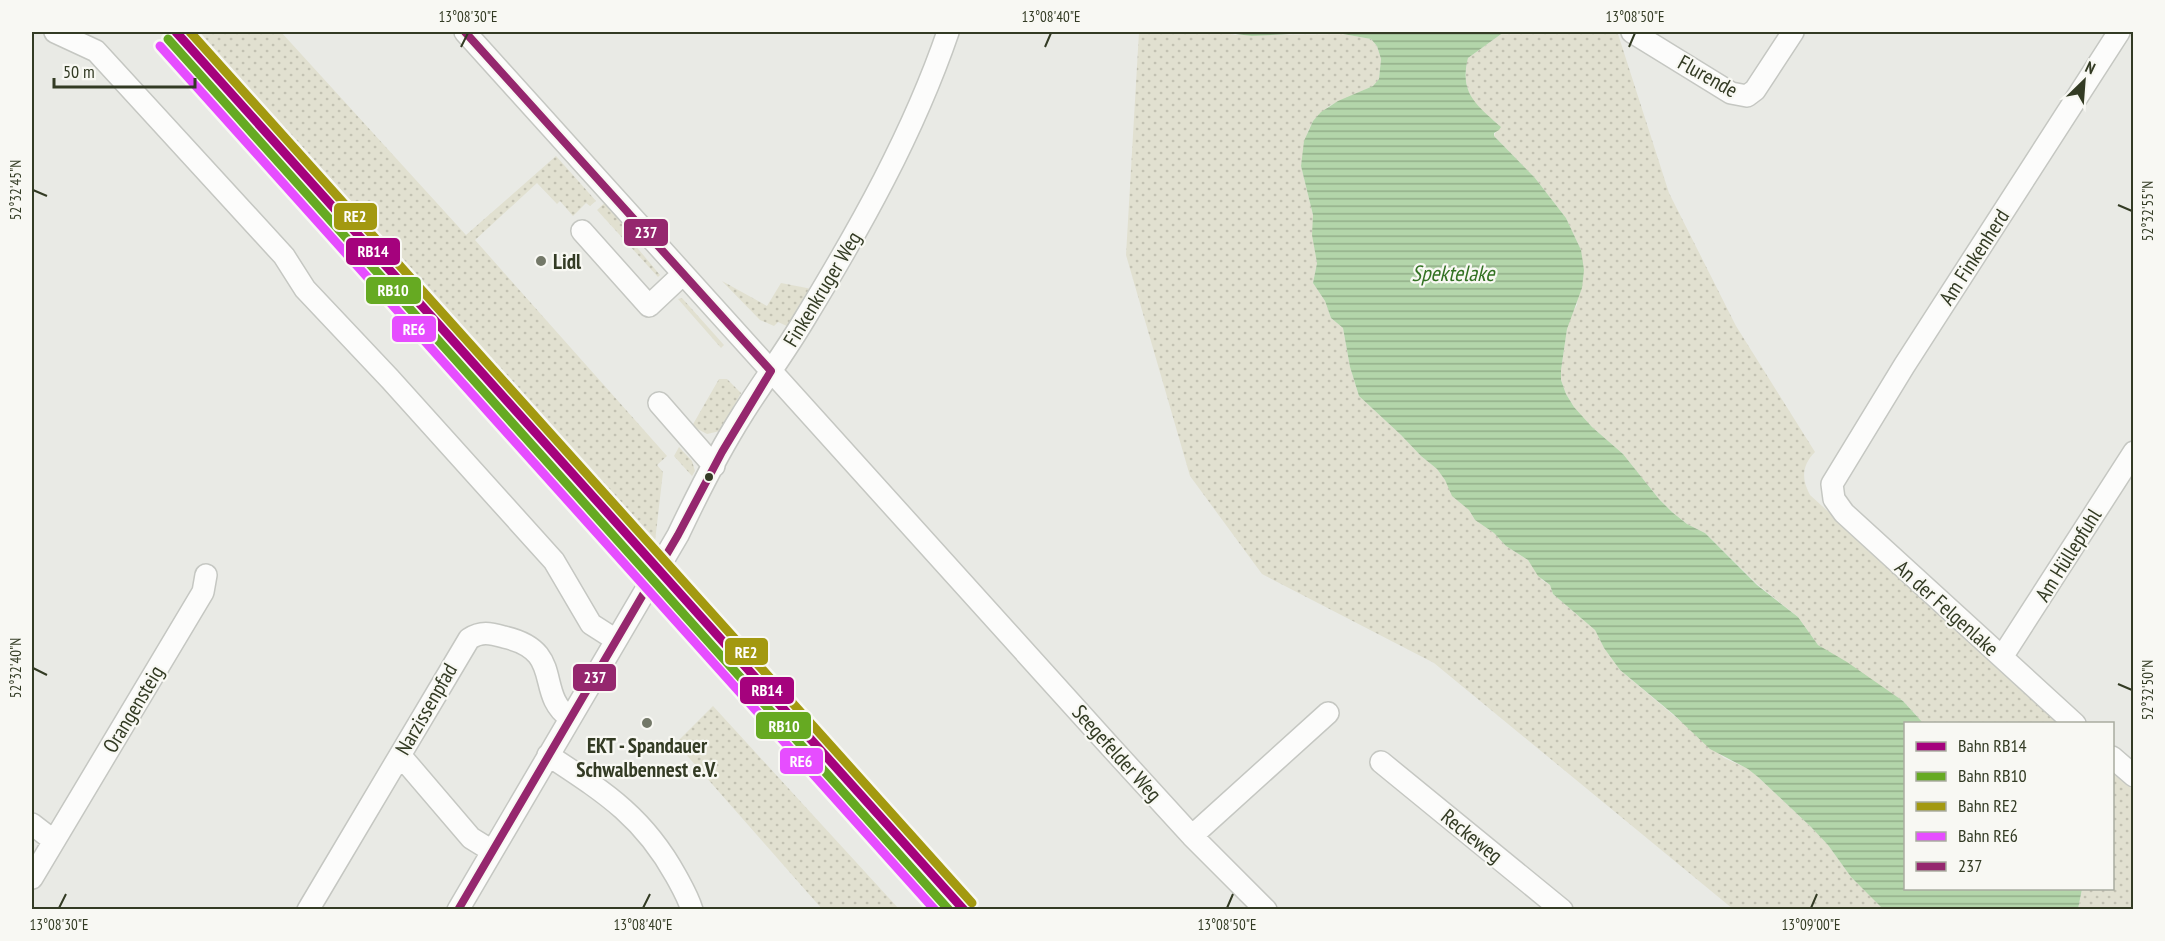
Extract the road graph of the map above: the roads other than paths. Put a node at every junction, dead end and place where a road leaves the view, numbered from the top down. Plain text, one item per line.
1 (55, 32) edge
2 (948, 32) edge
3 (1632, 32) edge
4 (1793, 32) edge
5 (2119, 32) edge
6 (471, 34) edge
7 (582, 231) dead end
8 (683, 274) junction
9 (771, 371) junction
10 (659, 403) dead end
11 (2133, 452) edge
12 (714, 466) junction
13 (1832, 484) joint
14 (206, 575) dead end
15 (616, 640) junction
16 (2002, 657) junction
17 (1328, 713) dead end
18 (570, 718) junction
19 (2074, 722) edge
20 (400, 755) junction
21 (548, 756) junction
22 (2114, 759) edge
23 (1381, 762) dead end
24 (2133, 776) edge
25 (32, 824) edge
26 (1192, 836) junction
27 (54, 841) junction
28 (492, 851) junction
29 (32, 878) edge
30 (308, 909) edge
31 (458, 909) edge
32 (692, 909) edge
33 (1266, 909) edge
34 (1562, 909) edge

1 - 15 street
2 - 9 street, Finkenkruger Weg
3 - 4 street, Flurende
5 - 13 street, Am Finkenherd
6 - 8 street, Seegefelder Weg
7 - 8 street
8 - 9 street, Seegefelder Weg
9 - 12 street, Finkenkruger Weg
9 - 26 street, Seegefelder Weg
10 - 12 street
11 - 16 street, Am Hüllepfuhl
12 - 15 street, Finkenkruger Weg
13 - 16 street, An der Felgenlake
14 - 27 street, Orangensteig
15 - 18 street, Finkenkruger Weg
16 - 19 street, An der Felgenlake
17 - 26 street
18 - 20 street, Narzissenpfad
18 - 21 street, Finkenkruger Weg
20 - 28 street
20 - 30 street, Narzissenpfad
21 - 28 street, Finkenkruger Weg
21 - 32 street
22 - 24 street
23 - 34 street, Reckeweg
25 - 27 street
26 - 33 street, Seegefelder Weg
27 - 29 street, Orangensteig
28 - 31 street, Finkenkruger Weg

